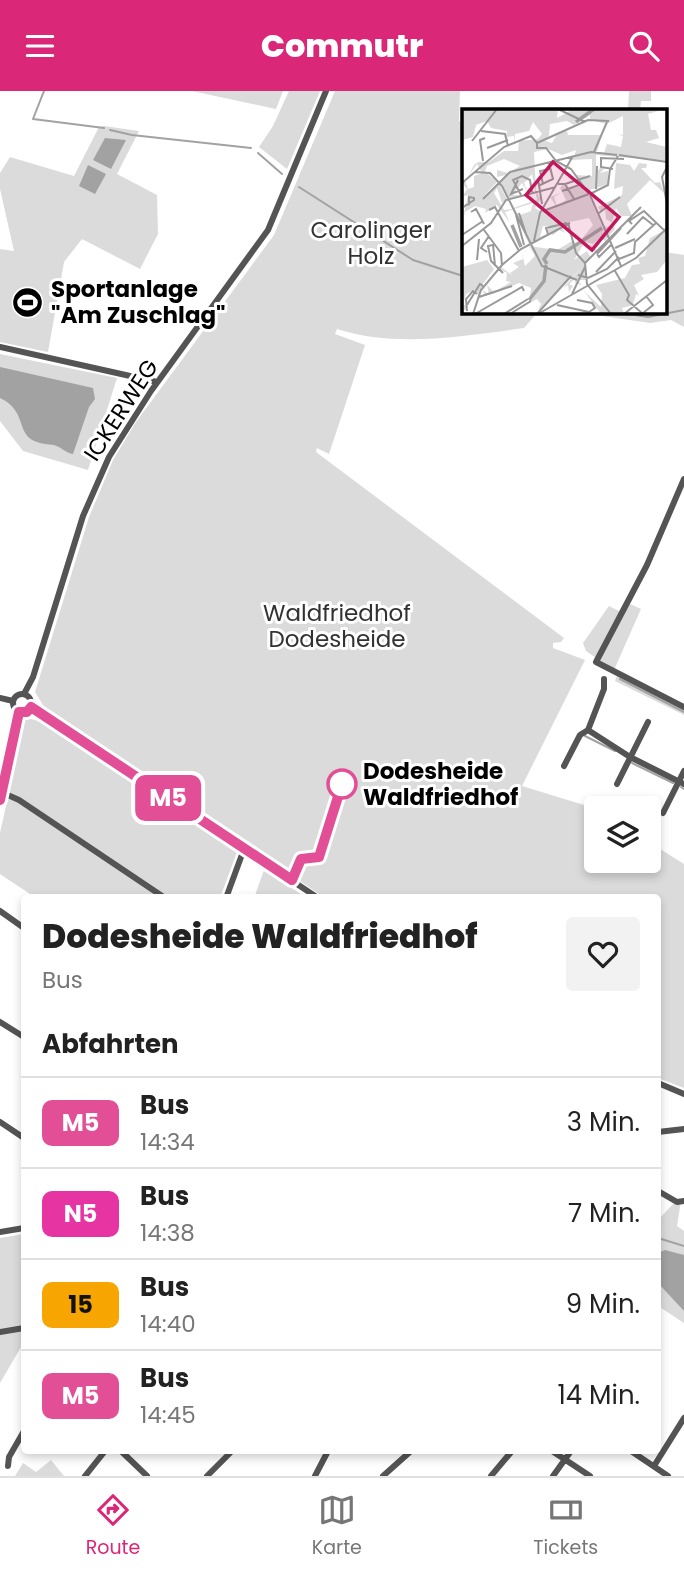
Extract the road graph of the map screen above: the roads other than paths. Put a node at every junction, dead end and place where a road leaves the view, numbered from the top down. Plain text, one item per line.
1 (326, 91) edge
2 (0, 347) edge
3 (157, 382) junction
4 (684, 479) edge
5 (604, 679) dead end
6 (24, 694) junction
7 (0, 698) edge
8 (13, 701) junction
9 (31, 707) junction
10 (684, 707) edge
11 (19, 712) junction
12 (648, 722) dead end
13 (588, 730) junction
14 (630, 757) junction
15 (564, 766) dead end
16 (684, 771) edge
17 (681, 783) edge
18 (617, 784) dead end
19 (1, 796) edge
20 (663, 813) dead end
21 (244, 849) junction
22 (301, 859) dead end
23 (292, 880) junction
24 (159, 894) edge
25 (227, 894) edge
26 (312, 894) edge
27 (0, 911) edge
28 (21, 926) edge
29 (0, 1022) edge
30 (21, 1035) edge
31 (661, 1084) edge
32 (684, 1094) edge
33 (0, 1122) edge
34 (684, 1129) edge
35 (661, 1132) edge
36 (21, 1136) edge
37 (661, 1193) edge
38 (684, 1201) edge
39 (21, 1228) edge
40 (0, 1231) edge
41 (21, 1328) edge
42 (0, 1332) edge
43 (684, 1418) edge
44 (21, 1436) edge
45 (103, 1454) edge
46 (124, 1454) edge
47 (229, 1454) edge
48 (326, 1454) edge
49 (408, 1454) edge
50 (509, 1454) edge
51 (557, 1454) edge
52 (569, 1454) edge
53 (636, 1454) edge
54 (565, 1459) junction
55 (8, 1466) dead end
56 (654, 1466) junction
57 (85, 1476) edge
58 (147, 1476) edge
59 (207, 1476) edge
60 (315, 1476) edge
61 (383, 1476) edge
62 (491, 1476) edge
63 (553, 1476) edge
64 (590, 1476) edge
65 (668, 1476) edge

1 - 3 street, ICKERWEG
2 - 3 street
3 - 6 street, ICKERWEG
4 - 10 street
5 - 13 street
6 - 8 street
6 - 9 street
7 - 8 street
8 - 11 street
9 - 11 street
9 - 21 street
11 - 19 street
12 - 14 street
13 - 14 street
13 - 15 street
14 - 17 street
14 - 18 street
16 - 17 street
17 - 20 street
19 - 24 street
21 - 23 street
21 - 25 street
22 - 23 street
23 - 26 street
27 - 28 street
29 - 30 street
31 - 32 street
33 - 36 street
34 - 35 street
37 - 38 street
39 - 40 street
41 - 42 street
43 - 56 street
44 - 55 street
45 - 57 street
46 - 58 street
47 - 59 street
48 - 60 street
49 - 61 street
50 - 62 street
51 - 54 street
52 - 54 street
53 - 56 street
54 - 63 street
54 - 64 street
56 - 65 street

